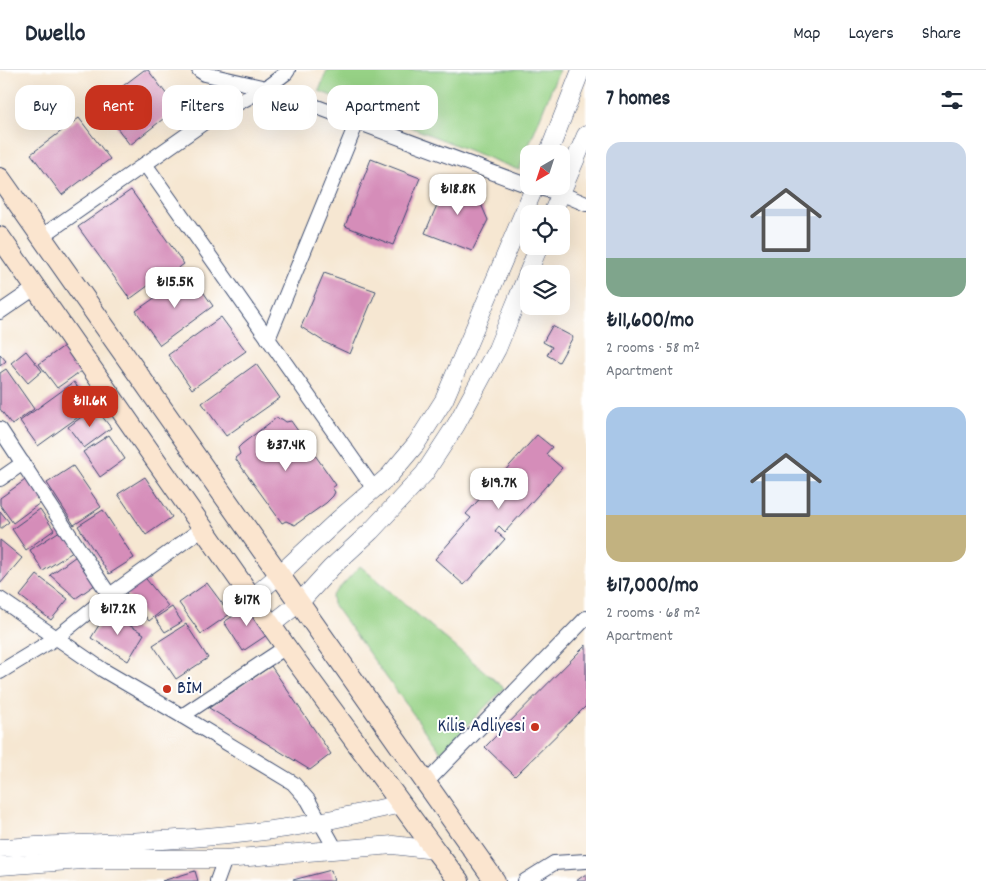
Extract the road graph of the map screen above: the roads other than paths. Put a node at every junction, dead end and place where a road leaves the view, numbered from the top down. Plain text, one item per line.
1 (199, 70) edge
2 (288, 70) edge
3 (581, 70) edge
4 (253, 85) edge
5 (270, 85) edge
6 (253, 95) edge
7 (354, 130) edge
8 (379, 130) edge
9 (586, 135) edge
10 (552, 145) edge
11 (145, 164) junction
12 (570, 171) edge
13 (0, 178) edge
14 (520, 183) edge
15 (529, 195) edge
16 (565, 195) edge
17 (586, 204) edge
18 (0, 237) edge
19 (41, 237) junction
20 (535, 255) edge
21 (35, 288) junction
22 (0, 312) edge
23 (268, 339) junction
24 (0, 429) edge
25 (22, 463) junction
26 (0, 480) edge
27 (374, 489) junction
28 (203, 528) junction
29 (280, 574) junction
30 (110, 596) junction
31 (252, 598) junction
32 (0, 599) edge
33 (300, 602) junction
34 (586, 618) edge
35 (271, 625) junction
36 (56, 638) junction
37 (286, 647) junction
38 (0, 672) edge
39 (182, 716) junction
40 (426, 783) junction
41 (402, 804) junction
42 (320, 822) junction
43 (0, 848) edge
44 (336, 850) junction
45 (435, 850) junction
46 (225, 859) junction
47 (586, 861) edge
48 (0, 866) edge
49 (217, 881) edge
50 (458, 881) edge
51 (495, 881) edge
52 (525, 881) edge

1 - 4 street
2 - 5 street
3 - 10 street
6 - 11 street
7 - 23 street
8 - 14 street
9 - 12 street
11 - 19 street
11 - 23 street
13 - 19 main road
15 - 27 street
16 - 17 street
18 - 21 main road
19 - 29 main road
20 - 33 street
21 - 22 street
21 - 28 main road
23 - 27 street
24 - 25 street
25 - 26 street
25 - 30 street
27 - 29 street
28 - 30 street
28 - 31 main road
29 - 31 street
29 - 33 main road
30 - 36 street
31 - 35 main road
32 - 36 street
33 - 35 street
33 - 40 main road
34 - 40 street
35 - 37 main road
36 - 38 street
36 - 39 street
37 - 39 street
37 - 41 main road
39 - 42 street
40 - 51 main road
41 - 42 street
41 - 45 main road
42 - 43 street
42 - 44 street
44 - 45 street
44 - 46 street
45 - 50 main road
46 - 48 street
46 - 49 street
47 - 52 street

